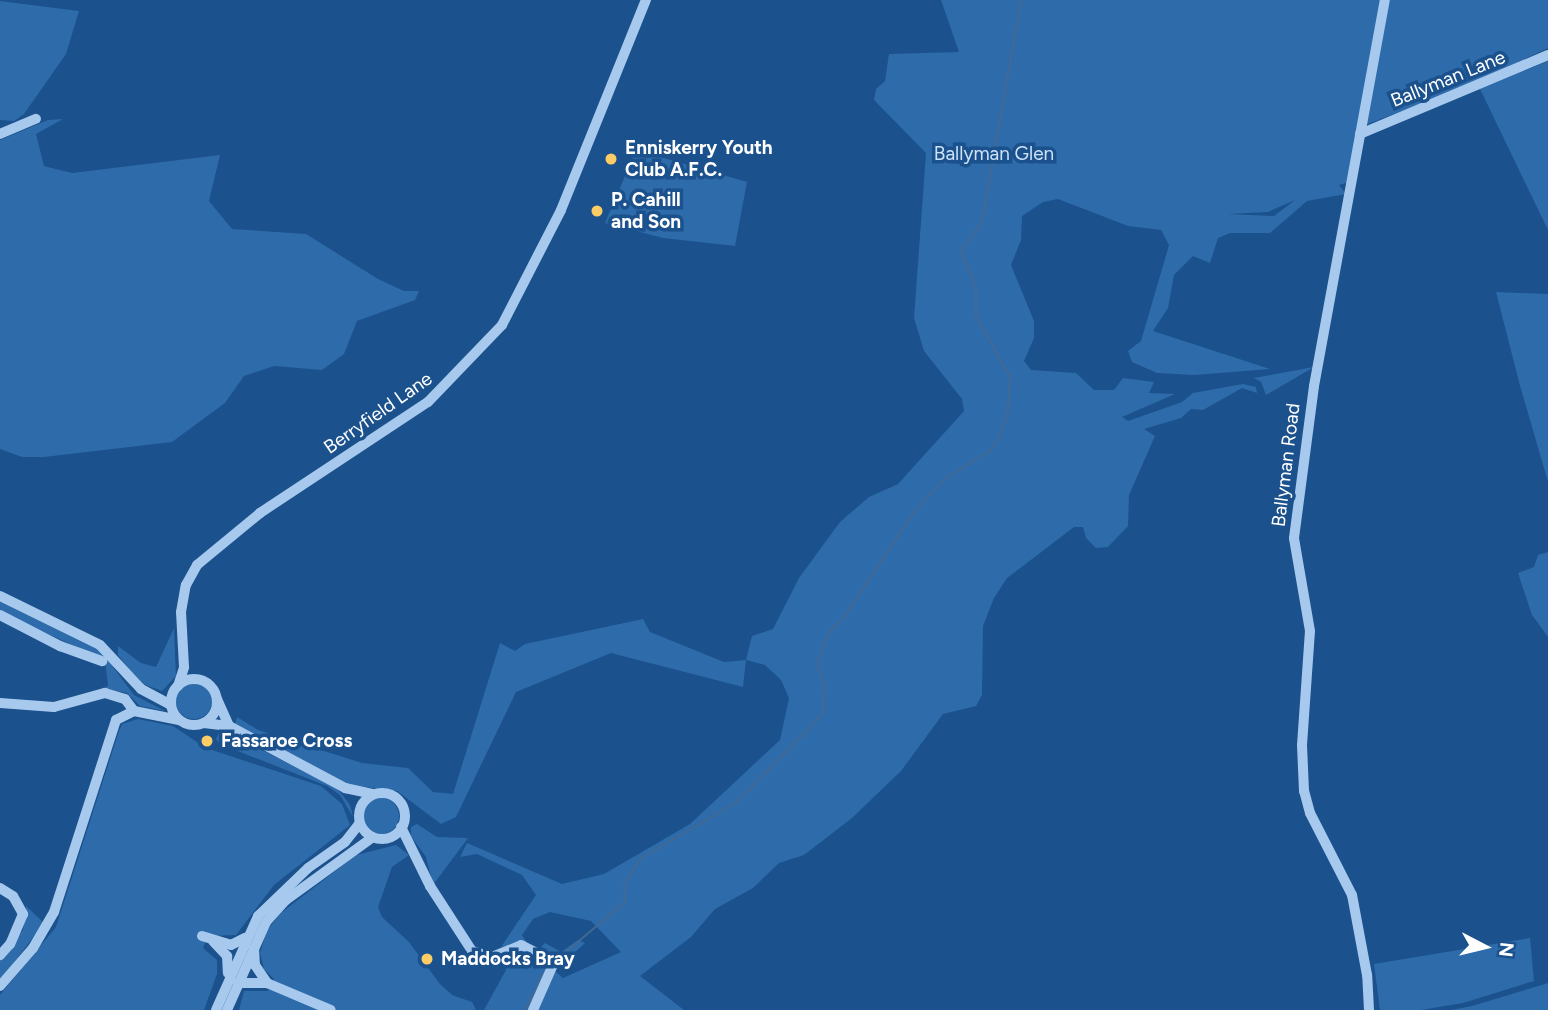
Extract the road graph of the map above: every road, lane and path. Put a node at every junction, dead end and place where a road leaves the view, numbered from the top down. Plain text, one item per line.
1 (646, 0) edge
2 (1385, 0) edge
3 (1548, 55) edge
4 (36, 119) dead end
5 (0, 134) edge
6 (1360, 134) junction
7 (0, 596) edge
8 (0, 615) edge
9 (102, 661) dead end
10 (184, 667) junction
11 (200, 680) junction
12 (176, 689) junction
13 (154, 696) junction
14 (217, 698) junction
15 (0, 704) edge
16 (134, 711) junction
17 (170, 711) junction
18 (204, 723) junction
19 (229, 726) junction
20 (345, 788) junction
21 (373, 794) junction
22 (359, 811) junction
23 (360, 823) junction
24 (401, 827) junction
25 (373, 837) junction
26 (391, 837) junction
27 (408, 845) junction
28 (0, 888) edge
29 (249, 941) junction
30 (0, 955) edge
31 (233, 981) junction
32 (267, 983) junction
33 (0, 986) edge
34 (216, 1010) edge
35 (227, 1010) edge
36 (331, 1010) edge
37 (533, 1010) edge
38 (1369, 1010) edge

1 - 10 street, Berryfield Lane
2 - 6 street, Ballyman Road
3 - 6 street, Ballyman Lane
4 - 5 street
6 - 38 street, Ballyman Road
7 - 13 street
8 - 9 street
10 - 11 street
10 - 12 street, Berryfield Lane
11 - 12 street
11 - 14 street
12 - 13 street
12 - 17 street
13 - 17 street
14 - 18 street
14 - 19 street
15 - 16 street
16 - 17 street
16 - 33 street
17 - 18 street
18 - 19 street
19 - 20 street
20 - 21 street
20 - 22 street
21 - 22 street
21 - 24 street
22 - 23 street
23 - 25 street
23 - 29 street
24 - 26 street
24 - 27 street
25 - 26 street
25 - 29 street
26 - 27 street
27 - 37 street
28 - 30 street
29 - 31 street
29 - 31 street
29 - 32 street
31 - 32 street
31 - 34 street
31 - 35 street
32 - 36 street

